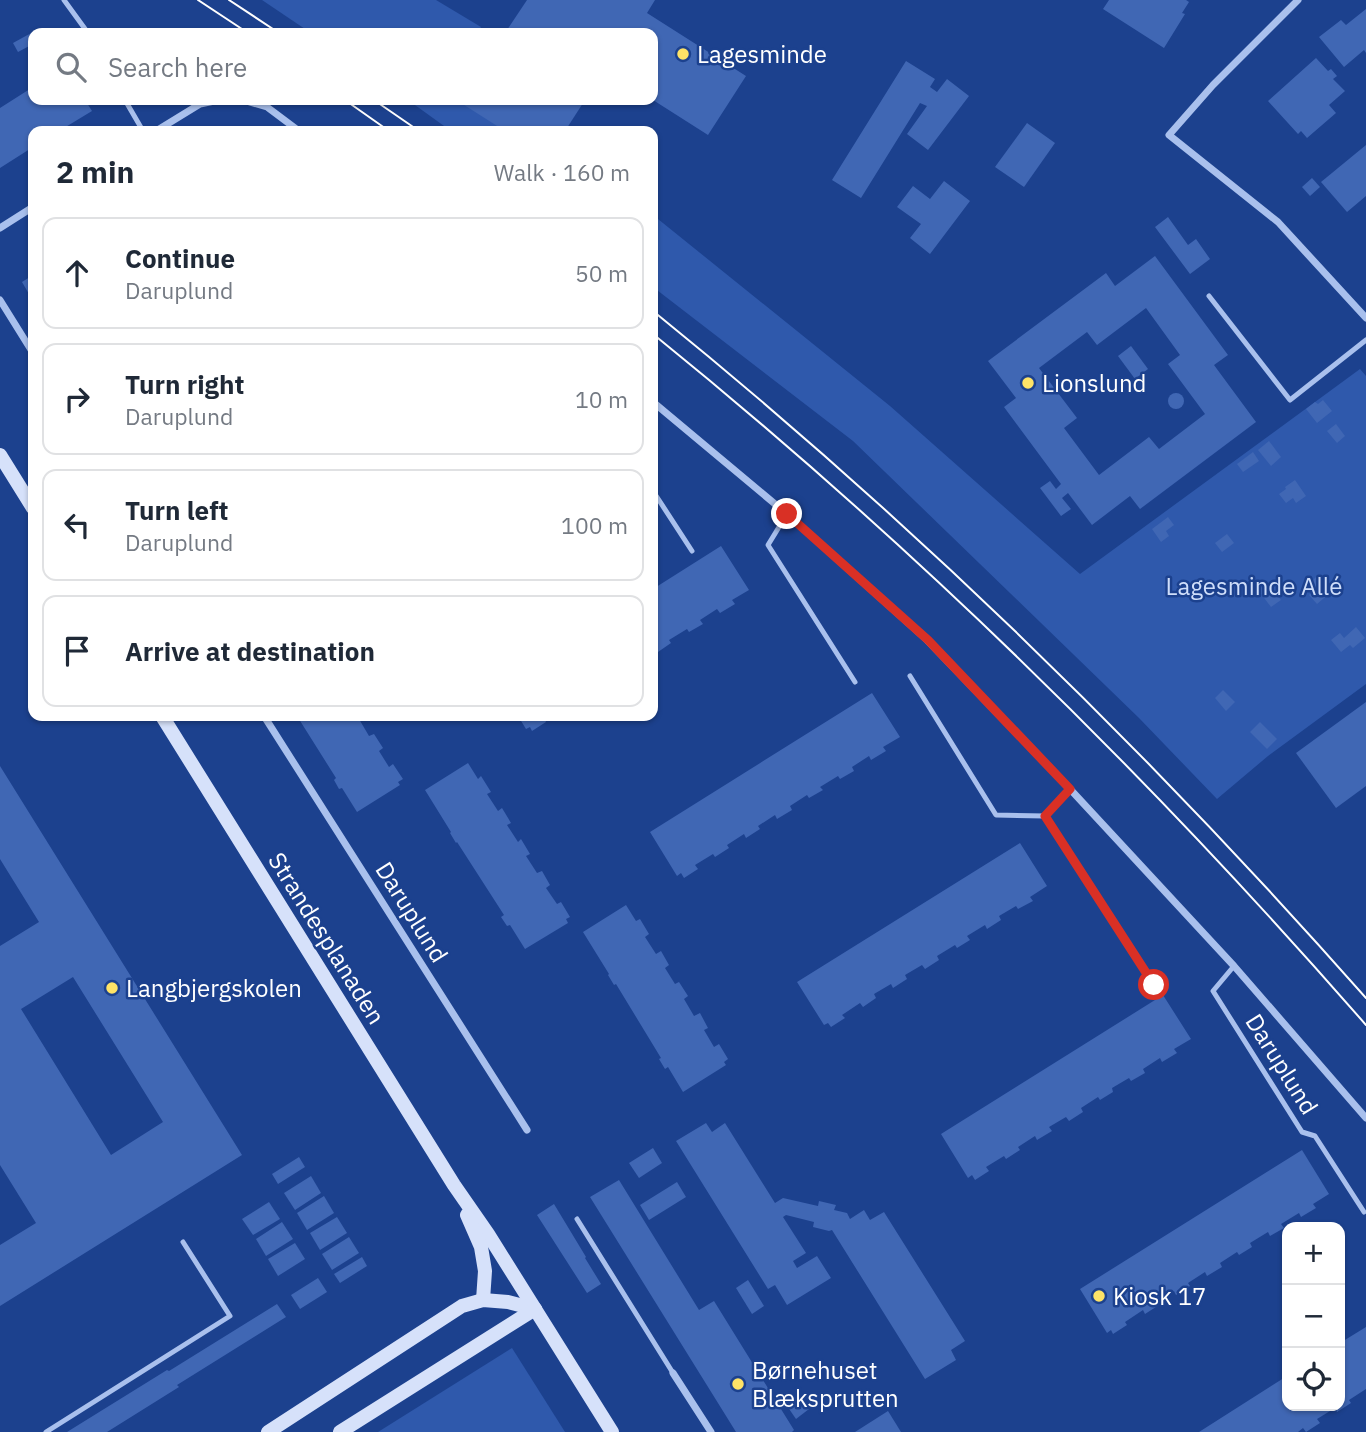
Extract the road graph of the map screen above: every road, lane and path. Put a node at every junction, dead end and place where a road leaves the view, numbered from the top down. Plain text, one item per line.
1 (64, 0) edge
2 (1298, 0) edge
3 (84, 28) edge
4 (128, 105) edge
5 (198, 105) edge
6 (260, 105) edge
7 (140, 126) edge
8 (164, 126) edge
9 (292, 126) edge
10 (28, 210) edge
11 (0, 228) edge
12 (1209, 296) dead end
13 (0, 300) edge
14 (1366, 318) edge
15 (1366, 340) edge
16 (28, 345) edge
17 (658, 406) edge
18 (0, 455) edge
19 (658, 499) edge
20 (28, 500) edge
21 (787, 514) junction
22 (692, 551) dead end
23 (910, 676) dead end
24 (855, 682) dead end
25 (165, 721) edge
26 (267, 721) edge
27 (1070, 789) junction
28 (1045, 816) junction
29 (1234, 966) junction
30 (1154, 985) dead end
31 (1366, 1118) edge
32 (527, 1130) dead end
33 (454, 1185) junction
34 (1364, 1212) edge
35 (577, 1219) dead end
36 (183, 1241) dead end
37 (483, 1300) junction
38 (535, 1310) junction
39 (673, 1373) joint
40 (46, 1432) edge
41 (268, 1432) edge
42 (340, 1432) edge
43 (612, 1432) edge
44 (711, 1432) edge

1 - 3 lane
2 - 14 street
4 - 7 lane
5 - 8 street
6 - 9 street
10 - 11 street
12 - 15 lane
13 - 16 street
17 - 21 street, Daruplund
18 - 20 street
19 - 22 lane
21 - 24 lane
21 - 27 street, Daruplund
23 - 28 lane
25 - 33 street, Strandesplanaden
26 - 32 street, Daruplund
27 - 28 lane
27 - 29 street, Daruplund
28 - 30 lane
29 - 31 street, Daruplund
29 - 34 lane, Daruplund
33 - 37 street, Strandesplanaden
33 - 38 street, Strandesplanaden
35 - 39 lane
36 - 40 lane
37 - 38 street
37 - 41 street
38 - 42 street
38 - 43 street, Strandesplanaden
39 - 44 street

